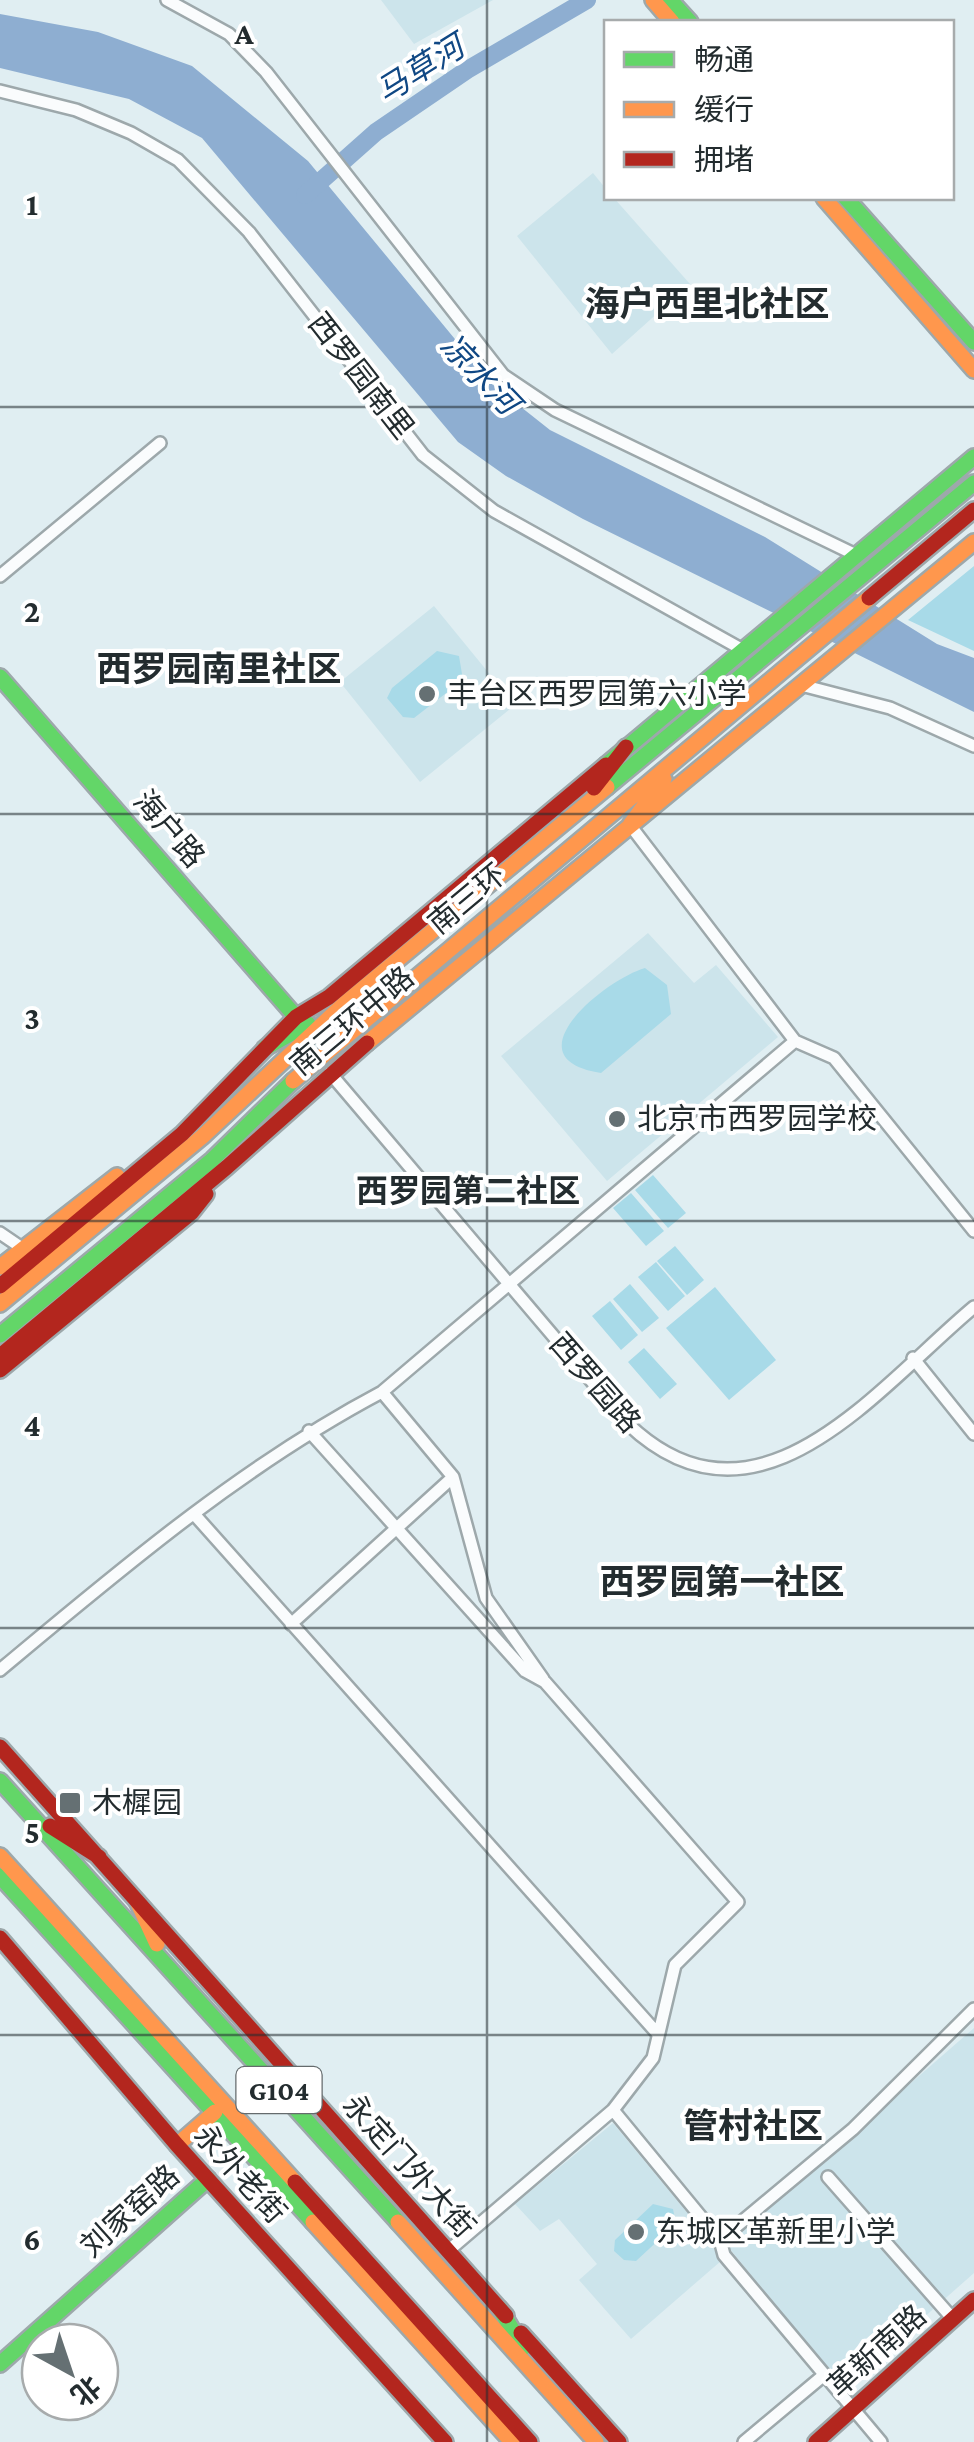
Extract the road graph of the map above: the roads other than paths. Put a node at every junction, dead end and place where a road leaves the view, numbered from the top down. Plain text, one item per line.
1 (167, 0) edge
2 (659, 1) edge
3 (687, 20) edge
4 (0, 91) edge
5 (826, 200) edge
6 (848, 200) edge
7 (974, 342) edge
8 (974, 370) edge
9 (160, 443) dead end
10 (971, 471) edge
11 (974, 510) edge
12 (974, 542) edge
13 (858, 556) junction
14 (0, 576) edge
15 (743, 650) junction
16 (0, 678) edge
17 (801, 686) junction
18 (626, 746) junction
19 (974, 746) edge
20 (688, 748) junction
21 (568, 820) junction
22 (630, 825) junction
23 (344, 1004) junction
24 (296, 1017) junction
25 (795, 1042) junction
26 (265, 1048) junction
27 (330, 1074) junction
28 (221, 1093) junction
29 (182, 1134) junction
30 (172, 1160) junction
31 (220, 1164) junction
32 (974, 1231) edge
33 (0, 1234) edge
34 (22, 1248) junction
35 (0, 1267) edge
36 (510, 1285) junction
37 (0, 1286) edge
38 (0, 1304) edge
39 (974, 1307) edge
40 (0, 1336) edge
41 (0, 1356) edge
42 (913, 1358) junction
43 (0, 1370) edge
44 (382, 1392) junction
45 (309, 1431) junction
46 (974, 1434) edge
47 (453, 1477) junction
48 (194, 1514) junction
49 (398, 1527) junction
50 (292, 1624) junction
51 (0, 1670) edge
52 (545, 1682) junction
53 (0, 1747) edge
54 (0, 1782) edge
55 (26, 1810) junction
56 (0, 1856) edge
57 (99, 1857) junction
58 (0, 1876) edge
59 (138, 1903) junction
60 (0, 1938) edge
61 (166, 1964) junction
62 (974, 2009) edge
63 (658, 2033) junction
64 (613, 2110) junction
65 (215, 2112) junction
66 (177, 2146) junction
67 (828, 2177) dead end
68 (208, 2179) junction
69 (720, 2240) junction
70 (448, 2251) junction
71 (974, 2300) edge
72 (500, 2309) junction
73 (953, 2320) junction
74 (0, 2364) edge
75 (824, 2375) junction
76 (544, 2385) junction
77 (850, 2411) junction
78 (445, 2442) edge
79 (512, 2442) edge
80 (530, 2442) edge
81 (596, 2442) edge
82 (619, 2442) edge
83 (744, 2442) edge
84 (816, 2442) edge
85 (881, 2442) edge

1 - 13 street
2 - 3 main road
4 - 15 street, 西罗园南里
5 - 8 main road
6 - 7 main road
9 - 14 street
10 - 13 main road, 南三环中路
10 - 21 main road, 南三环
11 - 20 main road, 南三环
12 - 17 main road, 南三环中路
13 - 15 main road, 南三环中路
15 - 18 main road, 南三环中路
16 - 24 main road, 海户路
17 - 19 street
17 - 22 main road, 南三环中路
18 - 21 main road
18 - 24 main road, 南三环中路
20 - 22 main road
20 - 31 main road, 南三环
21 - 23 main road, 南三环
22 - 25 street
22 - 27 main road, 南三环中路
23 - 26 main road
23 - 30 main road, 南三环
24 - 26 main road, 南三环中路
25 - 32 street
25 - 36 street
26 - 28 main road, 南三环中路
27 - 31 main road, 南三环中路
27 - 36 street, 西罗园路
28 - 29 main road, 南三环中路
28 - 34 main road
29 - 30 main road
29 - 37 main road, 南三环中路
30 - 38 main road, 南三环
31 - 40 main road, 南三环
31 - 41 main road
31 - 43 main road
33 - 34 street
34 - 35 main road
36 - 42 street, 西罗园路
36 - 44 street
39 - 42 street, 西罗园路
42 - 46 street
44 - 45 street
44 - 47 street
45 - 48 street
45 - 49 street
47 - 49 street
47 - 52 street
48 - 50 street
48 - 51 street
49 - 50 street
49 - 52 street
50 - 63 street
52 - 63 street
53 - 57 main road, 永定门外大街
54 - 55 main road, 永定门外大街 / G104
55 - 57 main road
55 - 61 main road, 永定门外大街 / G104
56 - 80 main road, G104
57 - 59 main road, 永定门外大街
58 - 65 main road
59 - 61 main road
59 - 70 main road, 永定门外大街
60 - 66 main road, 永外老街
61 - 76 main road, 永定门外大街 / G104
62 - 69 street
63 - 64 street
64 - 69 street
64 - 70 street
65 - 66 main road
65 - 79 main road
66 - 68 main road, 永外老街
67 - 73 street
68 - 74 main road, 刘家窑路
68 - 78 main road, 永外老街
69 - 75 street
70 - 72 main road, 永定门外大街
71 - 73 main road, 革新南路
72 - 76 main road
72 - 82 main road, 永定门外大街
73 - 77 main road, 革新南路
75 - 77 street
75 - 83 street
76 - 81 main road, 永定门外大街 / G104
77 - 84 main road, 革新南路
77 - 85 street

